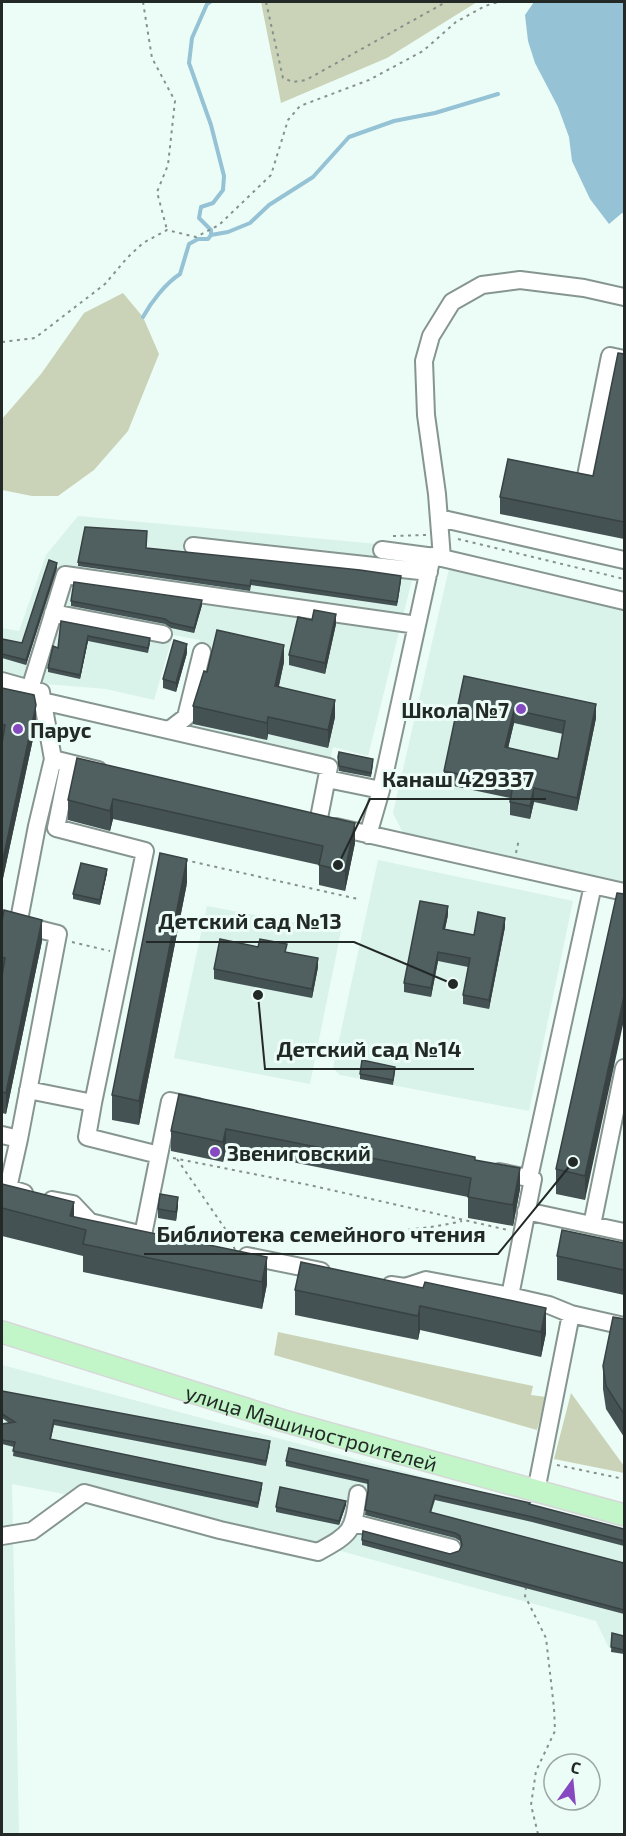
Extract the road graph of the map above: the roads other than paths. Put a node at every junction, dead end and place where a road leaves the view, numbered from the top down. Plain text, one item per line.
1 (624, 297) edge
2 (624, 359) edge
3 (586, 476) edge
4 (439, 518) junction
5 (193, 546) dead end
6 (382, 550) road end
7 (624, 560) edge
8 (434, 562) junction
9 (624, 601) edge
10 (53, 613) junction
11 (417, 625) junction
12 (163, 634) dead end
13 (202, 652) dead end
14 (2, 681) edge
15 (30, 689) junction
16 (42, 701) junction
17 (170, 730) junction
18 (61, 761) junction
19 (115, 774) edge
20 (327, 779) junction
21 (381, 790) junction
22 (368, 835) junction
23 (593, 885) junction
24 (624, 892) edge
25 (2, 920) edge
26 (18, 925) junction
27 (624, 1068) edge
28 (28, 1090) junction
29 (93, 1103) junction
30 (216, 1111) edge
31 (2, 1135) edge
32 (19, 1139) junction
33 (159, 1155) junction
34 (482, 1168) edge
35 (529, 1178) junction
36 (526, 1211) junction
37 (592, 1225) junction
38 (624, 1232) edge
39 (236, 1253) edge
40 (337, 1274) edge
41 (371, 1281) edge
42 (510, 1296) junction
43 (570, 1314) junction
44 (624, 1326) edge
45 (2, 1332) edge
46 (536, 1491) junction
47 (358, 1494) dead end
48 (624, 1515) edge
49 (354, 1523) junction
50 (2, 1536) edge
51 (452, 1548) dead end

1 - 4 street
2 - 3 street
4 - 7 street
4 - 8 street
5 - 8 street
6 - 8 street
8 - 9 street
8 - 11 street
10 - 11 street
10 - 12 street
10 - 15 street
11 - 21 street
13 - 17 street
14 - 15 street
15 - 16 street
16 - 17 street
16 - 18 street
17 - 20 street
18 - 19 street
18 - 26 street
18 - 29 street
20 - 21 street
20 - 22 street
21 - 22 street
22 - 23 street
23 - 24 street
23 - 35 street
25 - 26 street
26 - 28 street
27 - 37 street
28 - 29 street
28 - 32 street
29 - 33 street
30 - 33 street
31 - 32 street
32 - 33 street
34 - 35 street
35 - 36 street
36 - 37 street
36 - 42 street
37 - 38 street
39 - 40 street
41 - 42 street
42 - 43 street
43 - 44 street
43 - 46 street
45 - 46 main road, улица Машиностроителей
46 - 48 main road, улица Машиностроителей
47 - 49 street
49 - 50 street
49 - 51 street

